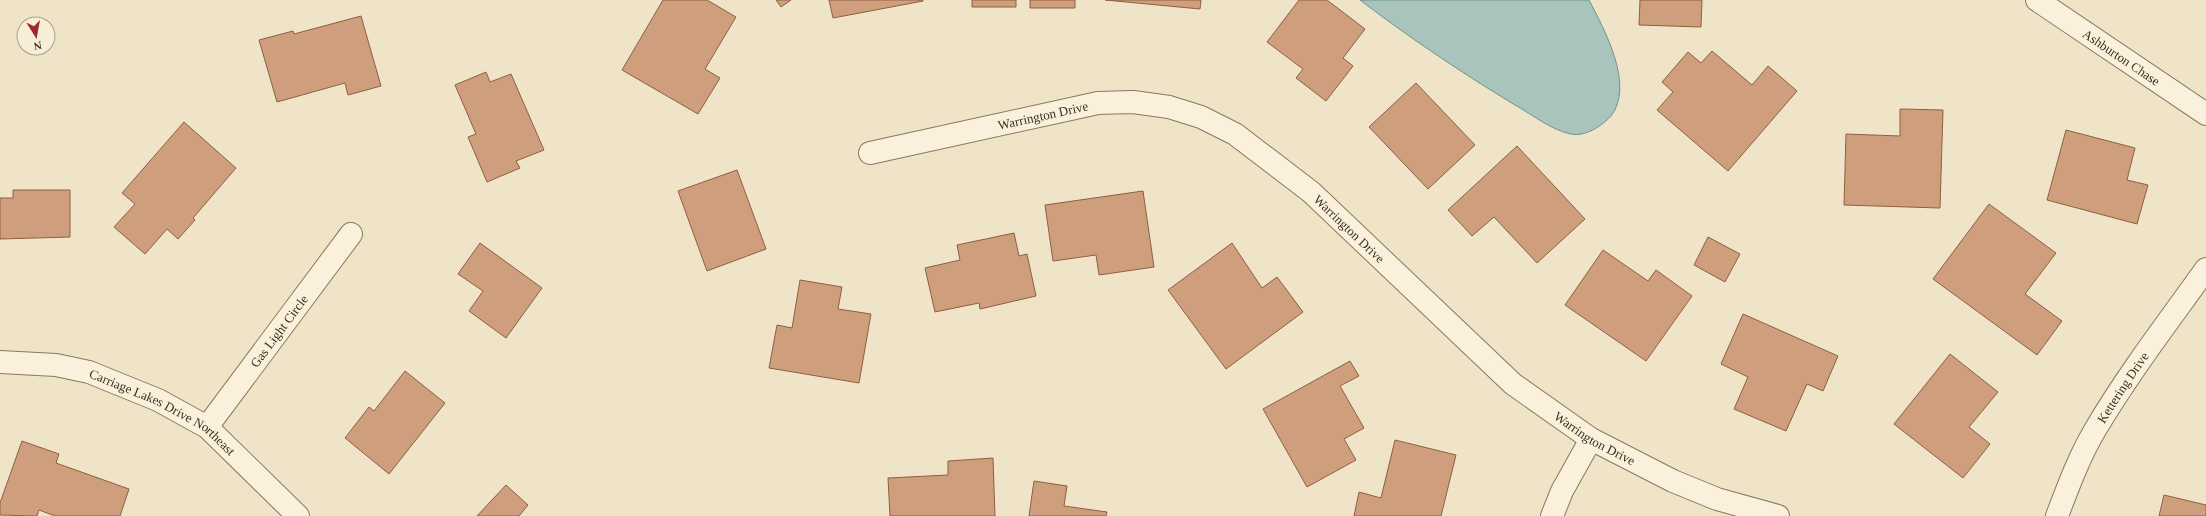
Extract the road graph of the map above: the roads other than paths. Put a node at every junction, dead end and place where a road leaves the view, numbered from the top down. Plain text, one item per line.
1 (2037, 0) edge
2 (2206, 114) edge
3 (870, 153) dead end
4 (351, 234) dead end
5 (2206, 269) edge
6 (0, 362) edge
7 (206, 427) junction
8 (1591, 439) junction
9 (298, 516) edge
10 (1552, 516) edge
11 (1778, 516) edge
12 (2057, 516) edge

1 - 2 street, Ashburton Chase
3 - 8 street, Warrington Drive
4 - 7 street, Gas Light Circle
5 - 12 street, Kettering Drive
6 - 7 street, Carriage Lakes Drive Northeast
7 - 9 street, Carriage Lakes Drive Northeast
8 - 10 street
8 - 11 street, Warrington Drive

